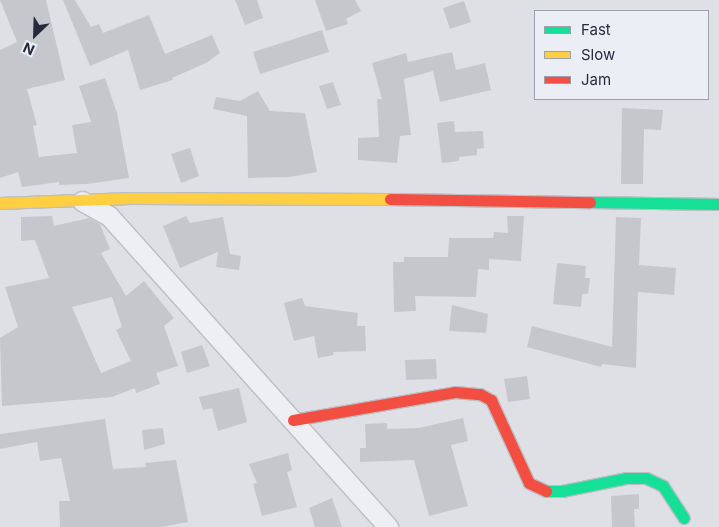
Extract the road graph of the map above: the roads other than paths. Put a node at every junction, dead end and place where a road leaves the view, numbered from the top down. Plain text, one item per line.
1 (82, 201) junction
2 (0, 203) edge
3 (719, 204) edge
4 (292, 420) junction
5 (684, 518) dead end
6 (388, 527) edge

1 - 2 street
1 - 3 street
1 - 4 street
4 - 5 street
4 - 6 street

